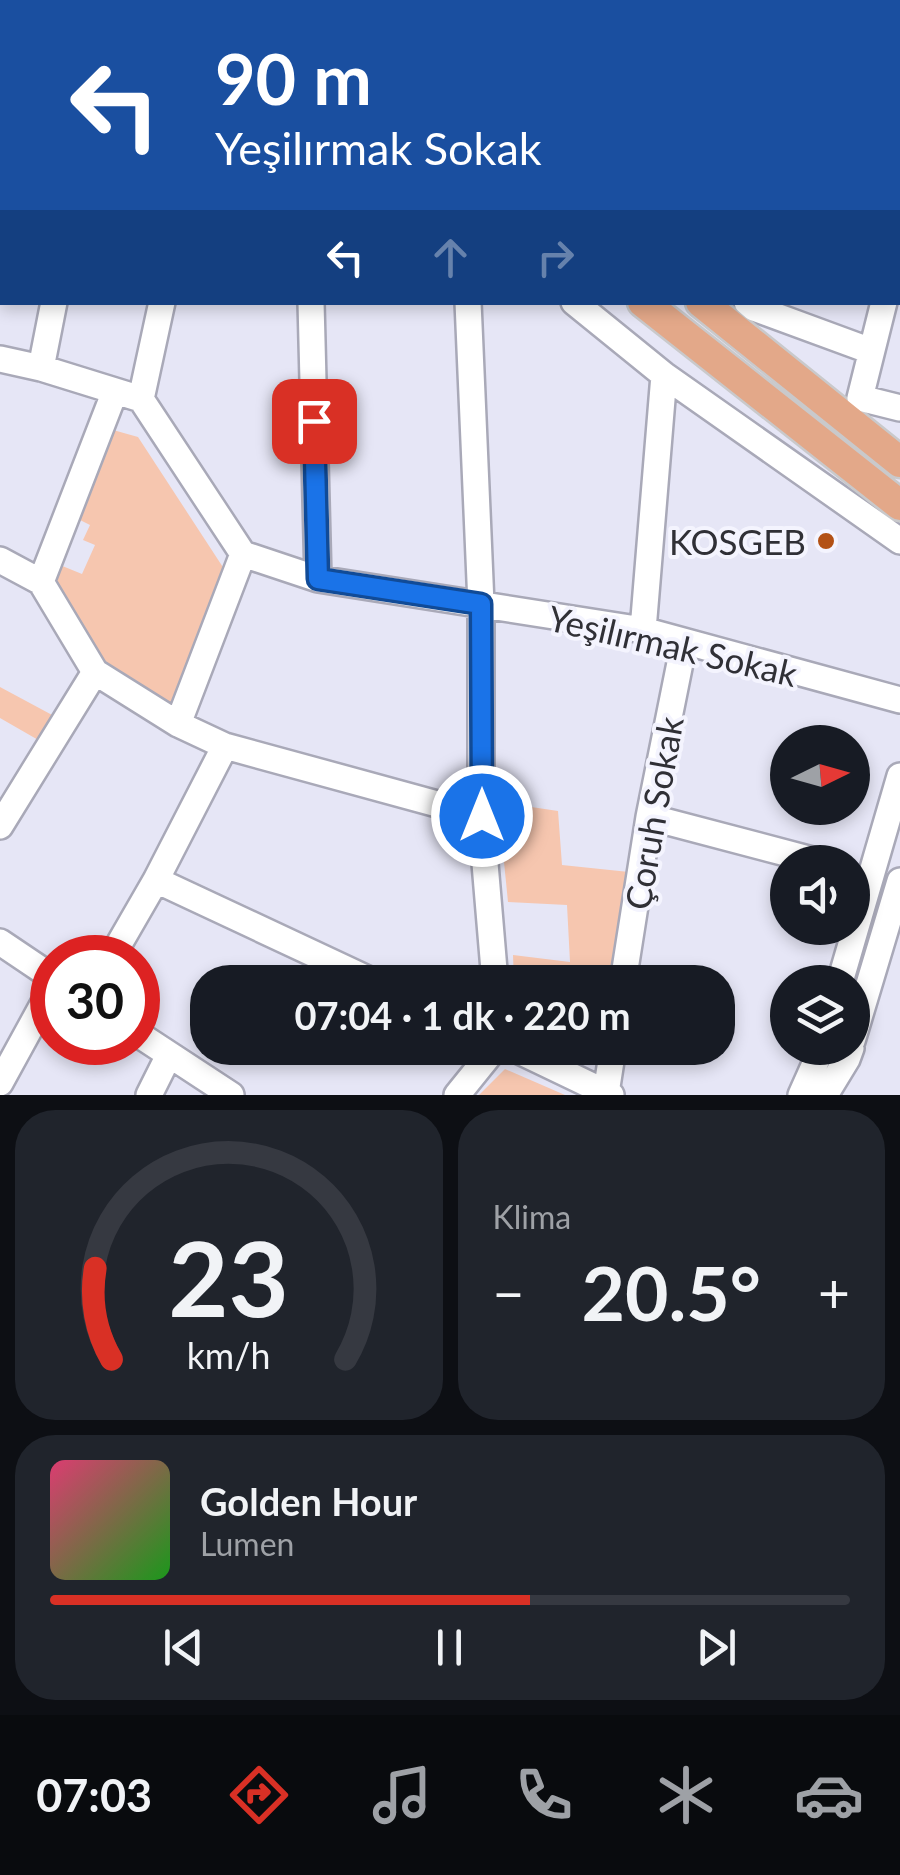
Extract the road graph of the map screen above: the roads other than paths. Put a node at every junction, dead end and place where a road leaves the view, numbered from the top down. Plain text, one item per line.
1 (53, 305) edge
2 (161, 305) edge
3 (311, 305) edge
4 (468, 305) edge
5 (578, 305) edge
6 (646, 305) edge
7 (706, 305) edge
8 (754, 305) edge
9 (883, 305) edge
10 (871, 352) junction
11 (0, 359) edge
12 (42, 368) junction
13 (664, 374) junction
14 (115, 390) junction
15 (142, 398) junction
16 (900, 408) edge
17 (900, 462) edge
18 (900, 505) edge
19 (900, 541) edge
20 (243, 554) junction
21 (0, 560) edge
22 (318, 579) junction
23 (42, 582) junction
24 (481, 604) junction
25 (643, 630) junction
26 (684, 644) junction
27 (95, 672) junction
28 (900, 700) edge
29 (178, 724) junction
30 (225, 746) junction
31 (900, 776) edge
32 (482, 816) junction
33 (649, 817) junction
34 (0, 826) edge
35 (770, 849) edge
36 (870, 853) edge
37 (870, 876) edge
38 (156, 880) junction
39 (900, 882) edge
40 (125, 935) edge
41 (0, 942) edge
42 (30, 962) edge
43 (338, 965) edge
44 (494, 965) edge
45 (627, 965) edge
46 (870, 983) edge
47 (30, 1028) edge
48 (160, 1049) edge
49 (168, 1055) junction
50 (481, 1065) edge
51 (547, 1065) edge
52 (612, 1065) edge
53 (815, 1065) edge
54 (844, 1065) edge
55 (0, 1083) edge
56 (608, 1094) edge
57 (149, 1095) edge
58 (231, 1095) edge
59 (457, 1095) edge
60 (802, 1095) edge
61 (826, 1095) edge

1 - 12 street
2 - 15 street
3 - 22 street
4 - 24 street
5 - 13 street
6 - 18 main road
7 - 17 main road
8 - 10 street
9 - 10 street
10 - 16 street
11 - 12 street
12 - 14 street
13 - 19 street
13 - 25 street
14 - 15 street
14 - 23 street
15 - 20 street
20 - 22 street, Yeşilırmak Sokak
20 - 29 street
21 - 23 street
22 - 24 street, Yeşilırmak Sokak
23 - 27 street
24 - 25 street, Yeşilırmak Sokak
24 - 32 street
25 - 26 street, Yeşilırmak Sokak
26 - 28 street, Yeşilırmak Sokak
26 - 33 street, Çoruh Sokak
27 - 29 street
27 - 34 street
29 - 30 street
30 - 32 street
30 - 38 street
31 - 36 street
32 - 44 street
33 - 35 street
33 - 45 street, Çoruh Sokak
37 - 39 street
38 - 40 street
38 - 43 street
39 - 46 street
41 - 42 street
47 - 55 street
48 - 49 street
49 - 57 street
49 - 58 street
50 - 59 street
51 - 56 street
52 - 56 street
53 - 60 street
54 - 61 street

